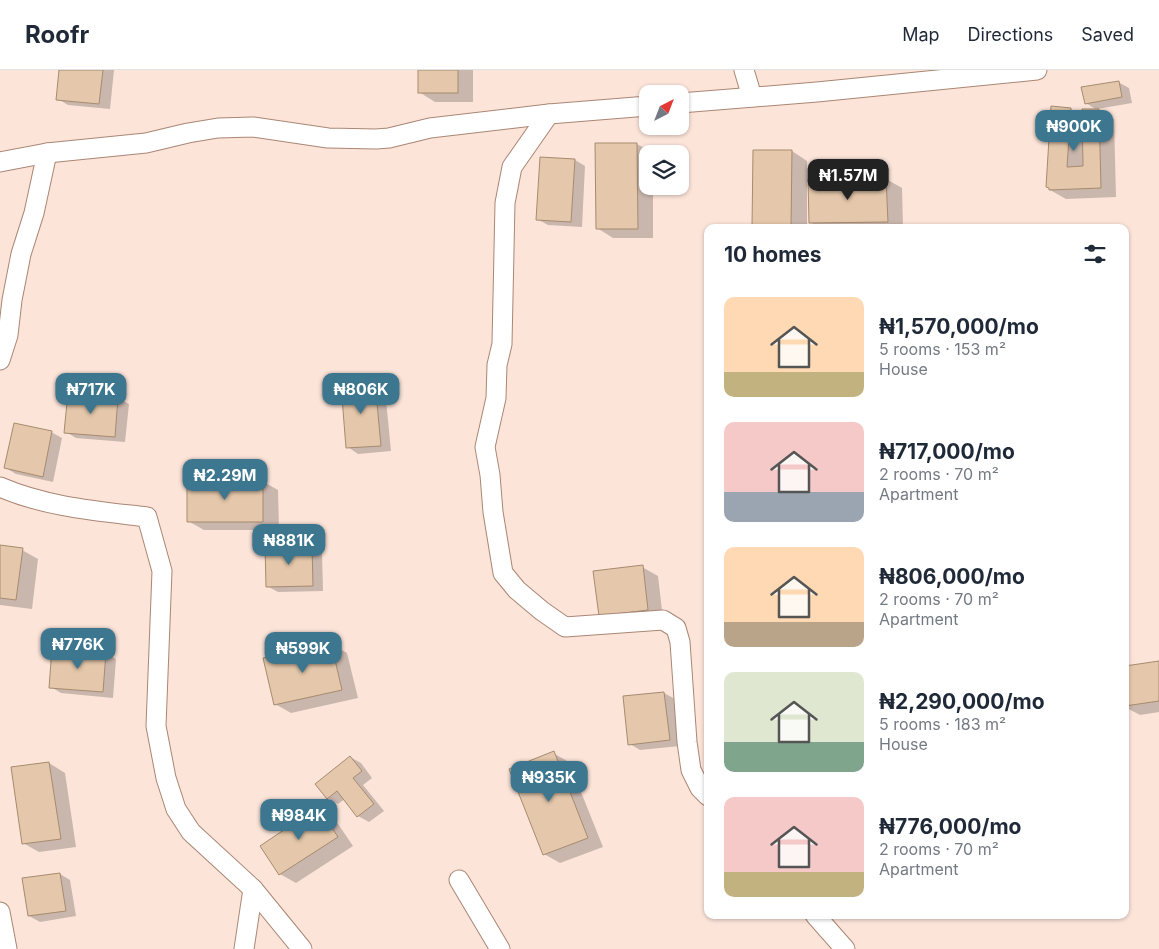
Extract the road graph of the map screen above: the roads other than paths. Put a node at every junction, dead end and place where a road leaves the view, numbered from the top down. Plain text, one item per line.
1 (744, 70) edge
2 (1037, 70) edge
3 (752, 97) junction
4 (689, 102) edge
5 (639, 107) edge
6 (549, 114) junction
7 (47, 153) junction
8 (0, 162) edge
9 (0, 360) edge
10 (0, 487) edge
11 (704, 792) edge
12 (459, 880) dead end
13 (253, 889) junction
14 (0, 912) edge
15 (818, 919) edge
16 (8, 949) edge
17 (244, 949) edge
18 (302, 949) edge
19 (500, 949) edge
20 (845, 949) edge

1 - 3 street
2 - 3 street
3 - 4 street
5 - 6 street
6 - 7 street
6 - 11 street
7 - 8 street
7 - 9 street
10 - 13 street
12 - 19 street
13 - 17 street
13 - 18 street
14 - 16 street
15 - 20 street

